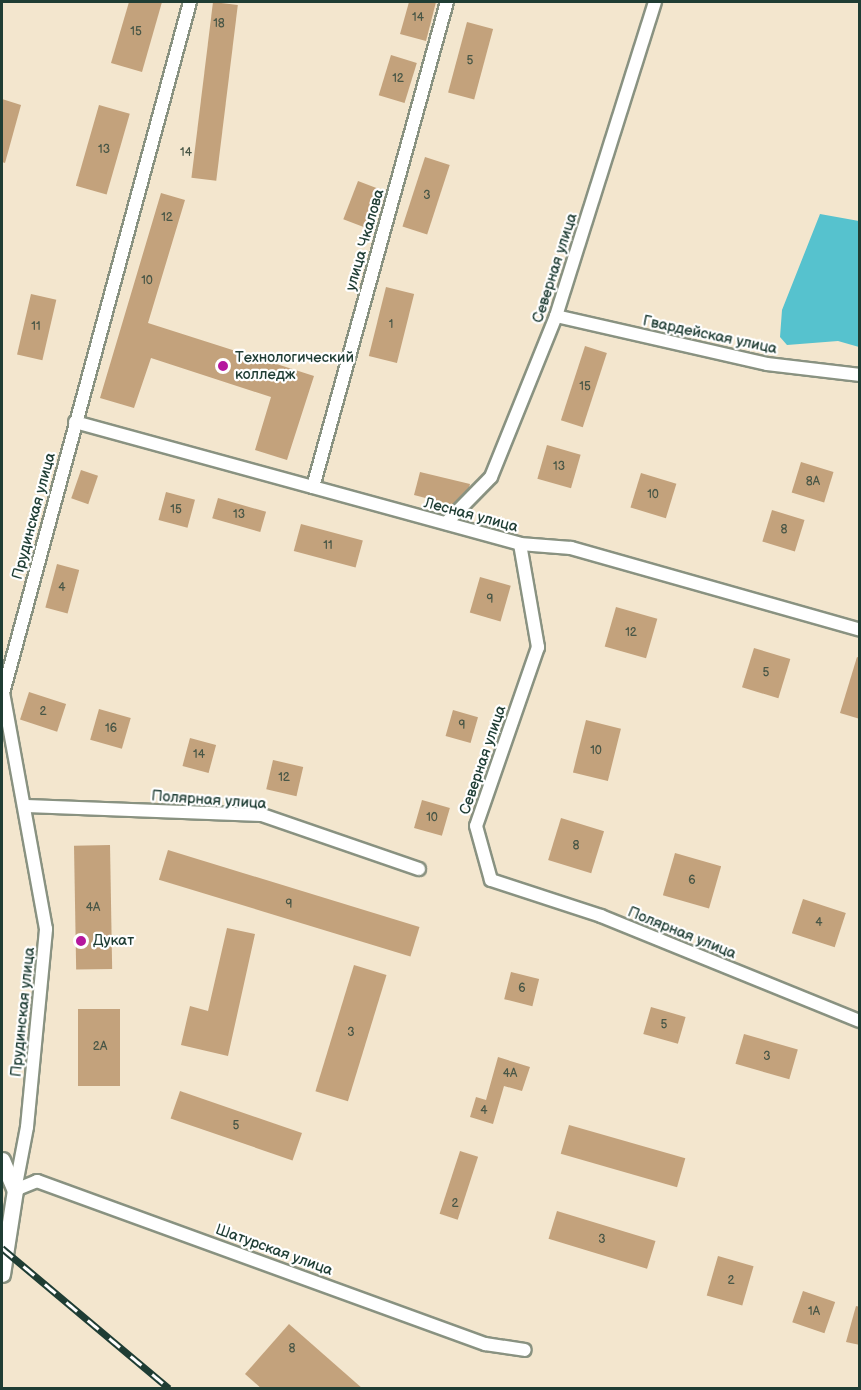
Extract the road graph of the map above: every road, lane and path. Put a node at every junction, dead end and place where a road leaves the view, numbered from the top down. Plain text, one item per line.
1 (190, 2) edge
2 (447, 2) edge
3 (655, 2) edge
4 (556, 316) junction
5 (860, 375) edge
6 (75, 422) junction
7 (314, 487) junction
8 (446, 524) junction
9 (520, 544) junction
10 (860, 630) edge
11 (26, 806) junction
12 (418, 869) dead end
13 (491, 880) joint
14 (860, 1021) edge
15 (2, 1160) edge
16 (15, 1190) junction
17 (2, 1274) edge
18 (525, 1350) dead end

1 - 6 street, Прудинская улица
2 - 7 street, улица Чкалова
3 - 4 street, Северная улица
4 - 5 street, Гвардейская улица
4 - 8 street, Северная улица
6 - 7 street, Лесная улица
6 - 11 street, Прудинская улица
7 - 8 street, Лесная улица
8 - 9 street, Лесная улица
9 - 10 street, Лесная улица
9 - 13 street, Северная улица
11 - 12 street, Полярная улица
11 - 16 street, Прудинская улица
13 - 14 street, Полярная улица
15 - 16 street
16 - 17 street
16 - 18 street, Шатурская улица

